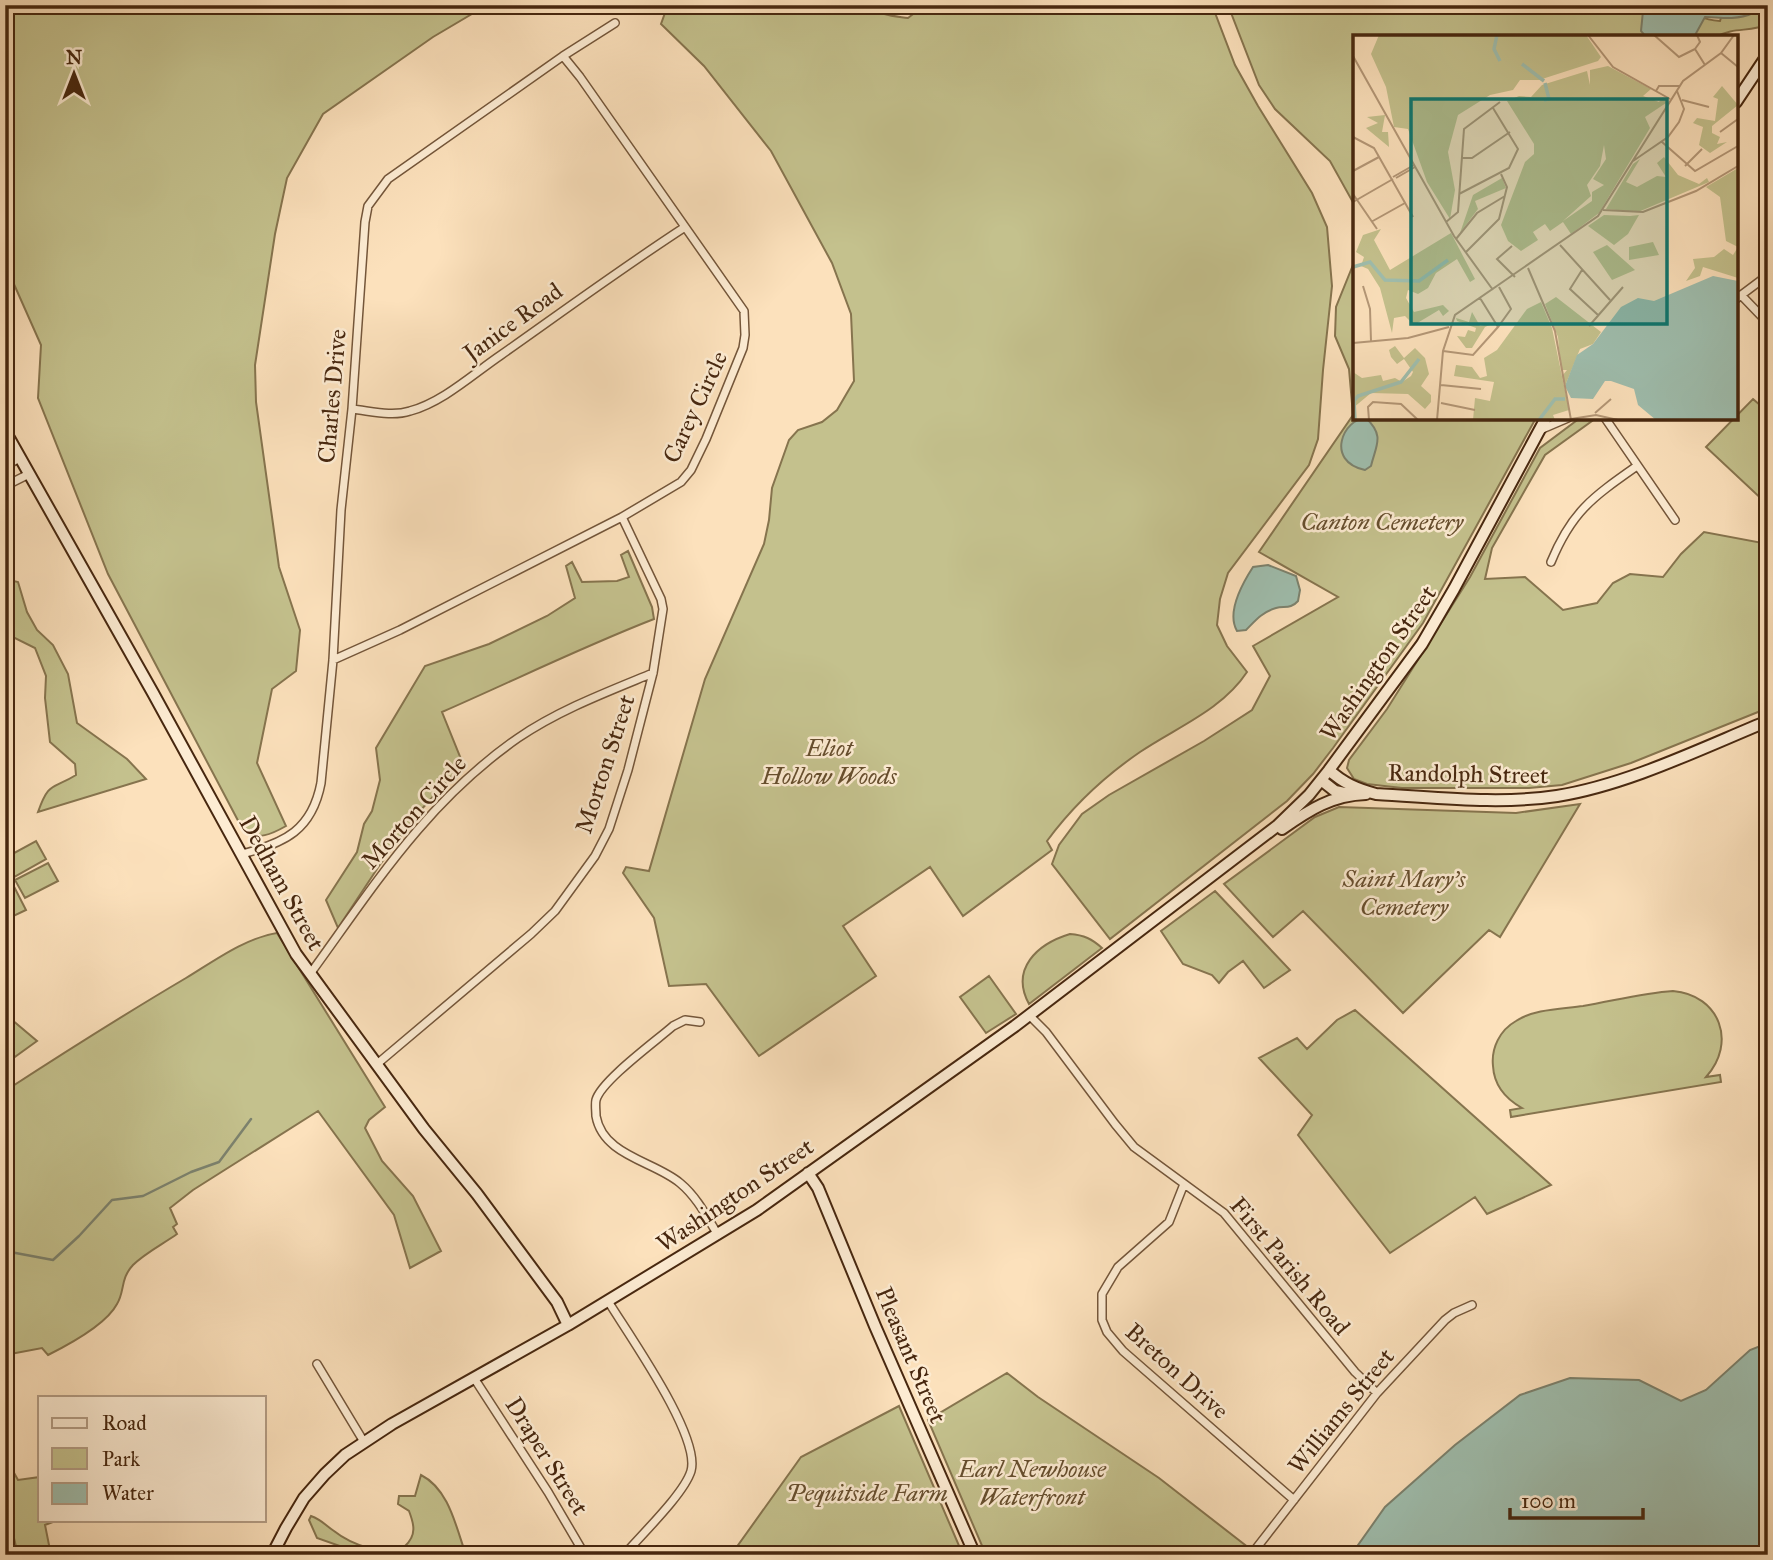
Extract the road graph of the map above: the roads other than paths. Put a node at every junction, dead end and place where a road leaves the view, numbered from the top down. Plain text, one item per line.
1 (615, 23) dead end
2 (1768, 54) edge
3 (563, 56) junction
4 (1738, 99) edge
5 (685, 227) junction
6 (1768, 275) edge
7 (1739, 297) edge
8 (1768, 323) edge
9 (352, 409) junction
10 (1545, 420) edge
11 (1563, 420) edge
12 (1606, 420) edge
13 (1539, 430) junction
14 (5, 431) edge
15 (20, 458) junction
16 (5, 466) edge
17 (1637, 466) junction
18 (29, 474) junction
19 (5, 486) edge
20 (622, 517) junction
21 (1675, 520) dead end
22 (1551, 562) dead end
23 (333, 660) junction
24 (653, 673) junction
25 (1768, 721) edge
26 (1329, 770) junction
27 (1321, 780) junction
28 (1376, 794) junction
29 (1355, 795) junction
30 (5, 810) edge
31 (10, 819) dead end
32 (242, 854) junction
33 (1227, 864) junction
34 (310, 975) junction
35 (1029, 1016) junction
36 (700, 1022) dead end
37 (377, 1063) junction
38 (808, 1173) junction
39 (1184, 1184) junction
40 (718, 1235) junction
41 (608, 1301) junction
42 (1472, 1305) dead end
43 (568, 1325) junction
44 (317, 1364) dead end
45 (474, 1378) junction
46 (1377, 1393) junction
47 (364, 1442) junction
48 (1294, 1500) junction
49 (272, 1555) edge
50 (586, 1555) edge
51 (624, 1555) edge
52 (975, 1555) edge
53 (1251, 1555) edge

1 - 3 street, Charles Drive
2 - 4 main road
3 - 5 street, Carey Circle
3 - 9 street, Charles Drive
5 - 9 street, Janice Road
5 - 20 street, Carey Circle
6 - 7 street
7 - 8 street
9 - 23 street, Charles Drive
10 - 13 main road, Washington Street
11 - 13 street
12 - 17 street
13 - 26 main road, Washington Street
14 - 15 main road, Dedham Street
15 - 16 street
15 - 18 main road, Dedham Street
17 - 21 street
17 - 22 street
18 - 19 street
18 - 32 main road, Dedham Street
20 - 23 street, Carey Circle
20 - 24 street, Morton Street
23 - 32 street, Charles Drive
24 - 34 street, Morton Circle
24 - 37 street, Morton Street
25 - 28 main road, Randolph Street
26 - 27 main road, Washington Street
26 - 28 main road, Randolph Street
27 - 29 main road, Randolph Street
27 - 33 main road, Washington Street
28 - 29 main road, Washington Street
29 - 33 main road, Washington Street
30 - 31 street
32 - 34 main road, Dedham Street
33 - 35 main road, Washington Street
34 - 37 main road, Dedham Street
35 - 38 main road, Washington Street
35 - 39 street, First Parish Road
36 - 40 street
37 - 43 main road, Dedham Street
38 - 40 main road, Washington Street
38 - 52 main road, Pleasant Street
39 - 46 street, First Parish Road
39 - 48 street, Breton Drive
40 - 41 main road, Washington Street
41 - 43 main road, Washington Street
41 - 51 street
42 - 46 street, Williams Street
43 - 45 main road, Washington Street
44 - 47 street
45 - 47 main road, Washington Street
45 - 50 street, Draper Street
46 - 48 street, Williams Street
47 - 49 main road, Washington Street
48 - 53 street, Williams Street

